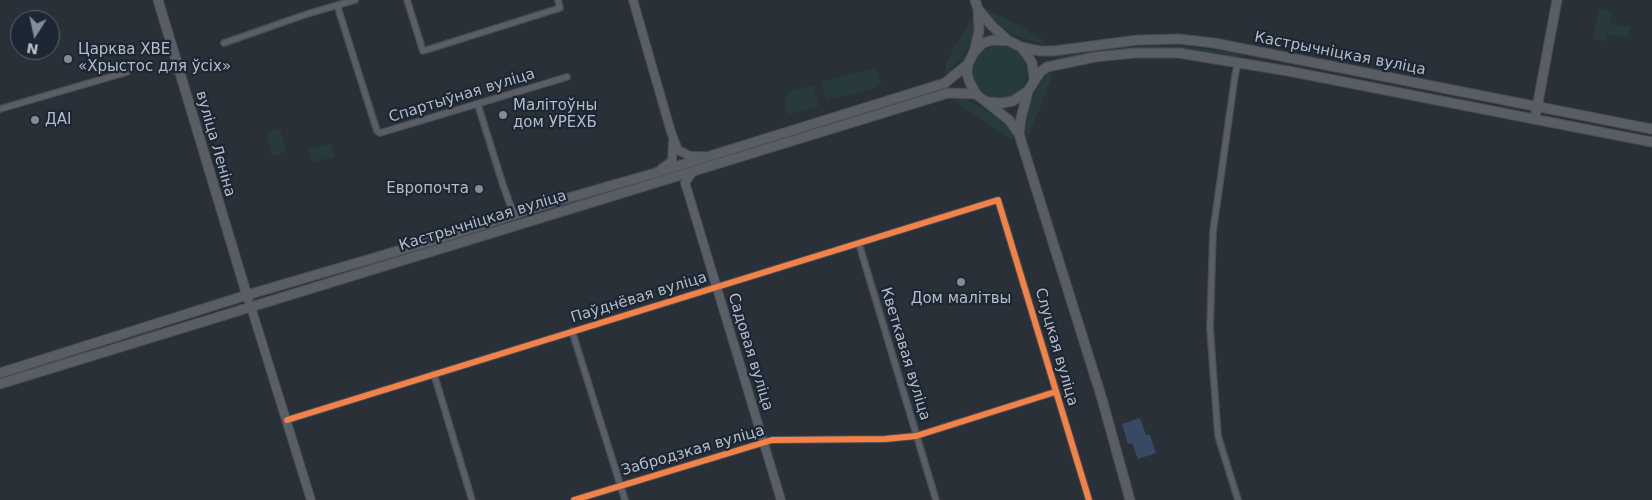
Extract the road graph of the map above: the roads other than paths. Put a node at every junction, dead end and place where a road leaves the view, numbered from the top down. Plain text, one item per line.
1 (158, 0) edge
2 (355, 0) edge
3 (407, 0) edge
4 (558, 0) edge
5 (633, 0) edge
6 (1557, 0) edge
7 (976, 4) edge
8 (337, 5) junction
9 (1009, 41) junction
10 (224, 43) dead end
11 (1021, 47) junction
12 (974, 52) junction
13 (1238, 62) junction
14 (968, 64) junction
15 (127, 72) dead end
16 (567, 77) dead end
17 (1034, 78) junction
18 (1028, 91) junction
19 (976, 94) junction
20 (988, 102) junction
21 (478, 105) junction
22 (1537, 107) junction
23 (0, 109) edge
24 (1535, 119) junction
25 (1652, 130) edge
26 (672, 132) junction
27 (1019, 134) junction
28 (1652, 142) edge
29 (706, 156) junction
30 (693, 171) junction
31 (655, 173) junction
32 (672, 178) junction
33 (685, 183) junction
34 (998, 200) joint
35 (514, 215) junction
36 (859, 244) junction
37 (716, 287) junction
38 (247, 295) junction
39 (250, 307) junction
40 (572, 331) junction
41 (0, 373) edge
42 (434, 374) junction
43 (0, 384) edge
44 (1055, 392) junction
45 (287, 420) junction
46 (916, 436) junction
47 (763, 443) junction
48 (620, 485) junction
49 (311, 500) edge
50 (472, 500) edge
51 (574, 500) edge
52 (625, 500) edge
53 (781, 500) edge
54 (936, 500) edge
55 (1089, 500) edge
56 (1130, 500) edge
57 (1238, 500) edge

1 - 38 main road, вуліца Леніна
2 - 8 street
3 - 4 street
5 - 26 street
6 - 22 main road
7 - 9 main road
7 - 12 main road
8 - 10 street
8 - 21 street, Спартыўная вуліца
9 - 11 main road
9 - 12 main road
11 - 17 main road
11 - 22 main road, Кастрычніцкая вуліца
12 - 14 main road
13 - 17 main road, Кастрычніцкая вуліца
13 - 24 main road, Кастрычніцкая вуліца
13 - 57 street, Кастрычніцкая вуліца
14 - 19 main road
14 - 29 main road, Кастрычніцкая вуліца
15 - 23 street
16 - 21 street, Спартыўная вуліца
17 - 18 main road
18 - 20 main road
18 - 27 main road
19 - 20 main road
19 - 30 main road, Кастрычніцкая вуліца
20 - 27 main road
21 - 35 street
22 - 24 main road
22 - 25 main road, Кастрычніцкая вуліца
24 - 28 main road, Кастрычніцкая вуліца
26 - 29 street
26 - 31 street
27 - 56 main road
29 - 31 main road, Кастрычніцкая вуліца
30 - 32 main road, Кастрычніцкая вуліца
30 - 33 street
31 - 35 main road, Кастрычніцкая вуліца
32 - 33 street
32 - 39 main road, Кастрычніцкая вуліца
33 - 37 street, Садовая вуліца
34 - 36 street, Паўднёвая вуліца
34 - 44 street, Слуцкая вуліца
35 - 38 main road, Кастрычніцкая вуліца
36 - 37 street, Паўднёвая вуліца
36 - 46 street, Кветкавая вуліца
37 - 40 street, Паўднёвая вуліца
37 - 47 street, Садовая вуліца
38 - 39 main road, вуліца Леніна
38 - 41 main road, Кастрычніцкая вуліца
39 - 43 main road, Кастрычніцкая вуліца
39 - 45 street
40 - 42 street, Паўднёвая вуліца
40 - 48 street
42 - 45 street, Паўднёвая вуліца
42 - 50 street
44 - 46 street, Забродзкая вуліца
44 - 55 street, Слуцкая вуліца
45 - 49 street
46 - 47 street, Забродзкая вуліца
46 - 54 street, Кветкавая вуліца
47 - 48 street, Забродзкая вуліца
47 - 53 street, Садовая вуліца
48 - 51 street, Забродзкая вуліца
48 - 52 street

